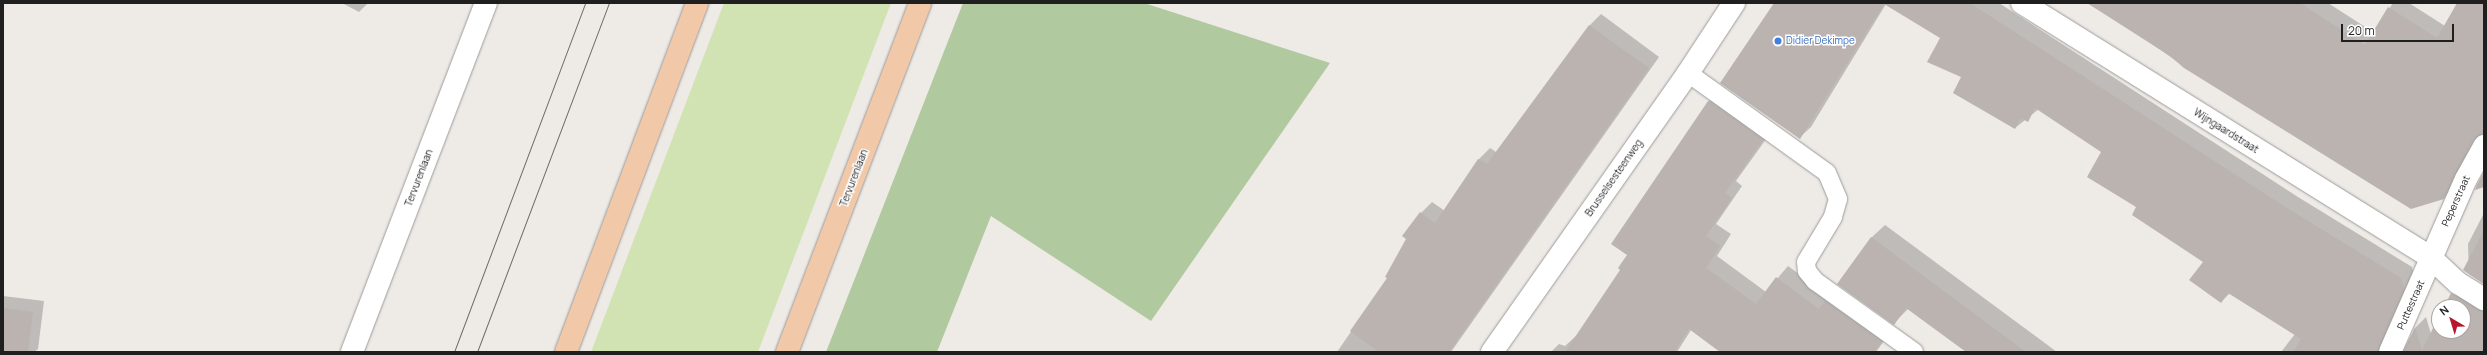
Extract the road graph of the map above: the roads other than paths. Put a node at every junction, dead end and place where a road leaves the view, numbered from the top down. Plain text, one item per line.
1 (486, 3) edge
2 (698, 3) edge
3 (920, 3) edge
4 (1734, 3) edge
5 (2022, 3) edge
6 (1688, 73) junction
7 (2484, 146) edge
8 (2431, 258) junction
9 (2484, 300) edge
10 (352, 352) edge
11 (566, 352) edge
12 (787, 352) edge
13 (1492, 352) edge
14 (1914, 352) edge
15 (2390, 352) edge

1 - 10 street, Tervurenlaan
2 - 11 main road
3 - 12 main road, Tervurenlaan
4 - 6 street, Brusselsesteenweg
5 - 8 street, Wijngaardstraat
6 - 13 street, Brusselsesteenweg
6 - 14 lane
7 - 8 street, Peperstraat
8 - 9 street, Wijngaardstraat
8 - 15 street, Puttestraat

